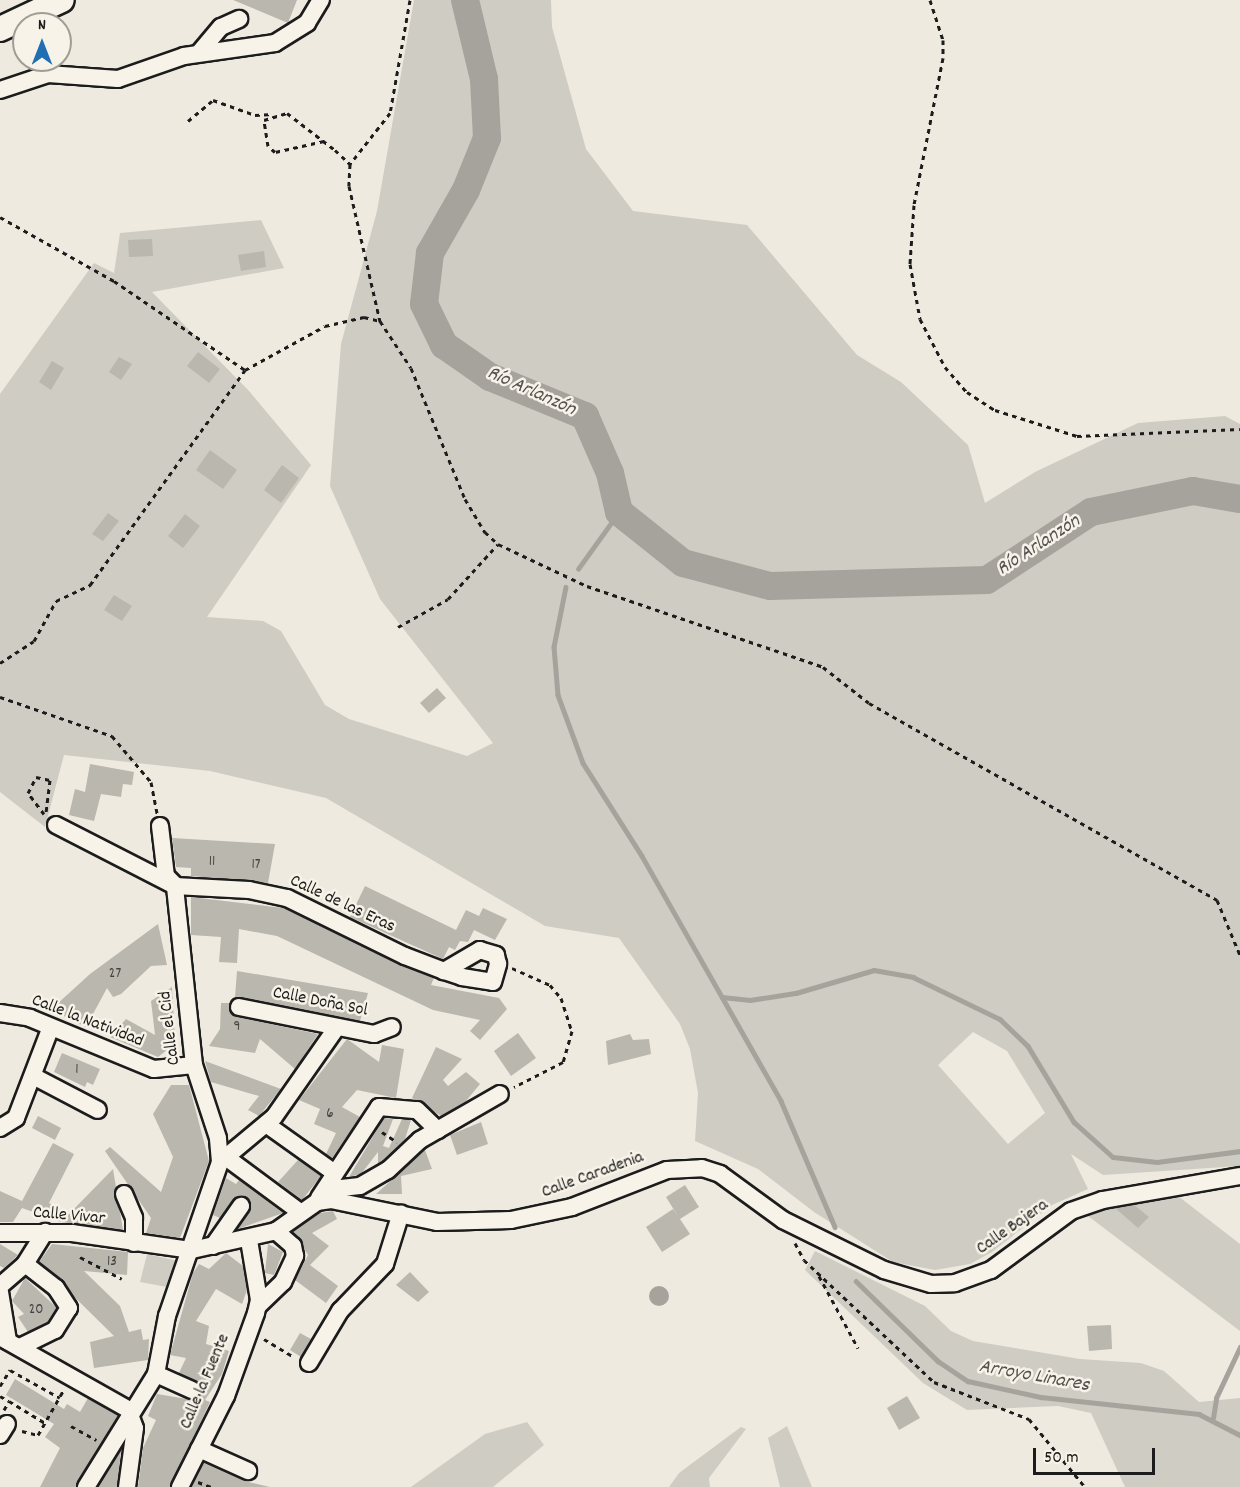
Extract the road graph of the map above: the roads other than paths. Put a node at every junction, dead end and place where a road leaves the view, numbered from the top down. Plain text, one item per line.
1 (62, 0) edge
2 (321, 0) edge
3 (239, 19) dead end
4 (0, 29) edge
5 (199, 53) junction
6 (0, 90) edge
7 (50, 820) road end
8 (160, 826) road end
9 (175, 886) junction
10 (444, 971) junction
11 (239, 1007) dead end
12 (0, 1013) edge
13 (51, 1027) junction
14 (337, 1027) junction
15 (392, 1027) dead end
16 (194, 1065) junction
17 (33, 1076) junction
18 (500, 1094) road end
19 (98, 1110) dead end
20 (266, 1124) junction
21 (0, 1128) edge
22 (438, 1130) junction
23 (223, 1160) junction
24 (332, 1171) junction
25 (1240, 1176) edge
26 (124, 1194) dead end
27 (317, 1202) junction
28 (241, 1206) dead end
29 (300, 1212) junction
30 (401, 1214) junction
31 (783, 1220) joint
32 (276, 1231) junction
33 (45, 1232) junction
34 (0, 1233) edge
35 (249, 1240) junction
36 (134, 1243) junction
37 (213, 1246) junction
38 (192, 1250) junction
39 (25, 1264) junction
40 (0, 1286) edge
41 (0, 1292) edge
42 (258, 1306) junction
43 (10, 1342) edge
44 (309, 1363) road end
45 (156, 1374) junction
46 (192, 1390) dead end
47 (130, 1412) junction
48 (199, 1449) junction
49 (248, 1471) dead end
50 (86, 1487) edge
51 (126, 1487) edge
52 (180, 1487) edge

1 - 4 highway
2 - 5 street
3 - 5 street
5 - 6 street
7 - 9 street, Calle de las Eras
8 - 9 street, Calle el Cid
9 - 10 street, Calle de las Eras
9 - 16 street, Calle el Cid
10 - 10 street, Calle de las Eras
11 - 14 street, Calle Doña Sol
12 - 13 street, Calle la Natividad
13 - 16 street, Calle la Natividad
13 - 17 street
14 - 15 street, Calle Doña Sol
14 - 20 street
16 - 23 street, Calle el Cid
17 - 19 street
17 - 21 street
18 - 22 street, Calle Caradenia
20 - 23 street
20 - 24 street
22 - 24 street
22 - 27 street, Calle Caradenia
23 - 29 street
23 - 38 street, Calle el Cid
24 - 27 street
25 - 31 street, Calle Bajera
26 - 36 street, Calle Vivar
27 - 29 street, Calle Caradenia
27 - 30 street, Calle Caradenia
28 - 37 street
29 - 32 street, Calle Caradenia
30 - 31 street, Calle Caradenia
30 - 44 street
32 - 35 street, Calle Caradenia
32 - 42 street
33 - 34 street, Calle Vivar
33 - 36 street, Calle Vivar
33 - 39 street
35 - 37 street, Calle Caradenia
35 - 42 street
36 - 38 street, Calle Vivar
37 - 38 street, Calle Caradenia
38 - 45 street, Calle el Cid
39 - 40 street
39 - 43 street
41 - 43 street
42 - 48 street, Calle la Fuente
43 - 47 street
45 - 46 street
45 - 47 street
47 - 50 street
47 - 51 street
48 - 49 street, Calle la Fuente
48 - 52 street, Calle la Fuente

